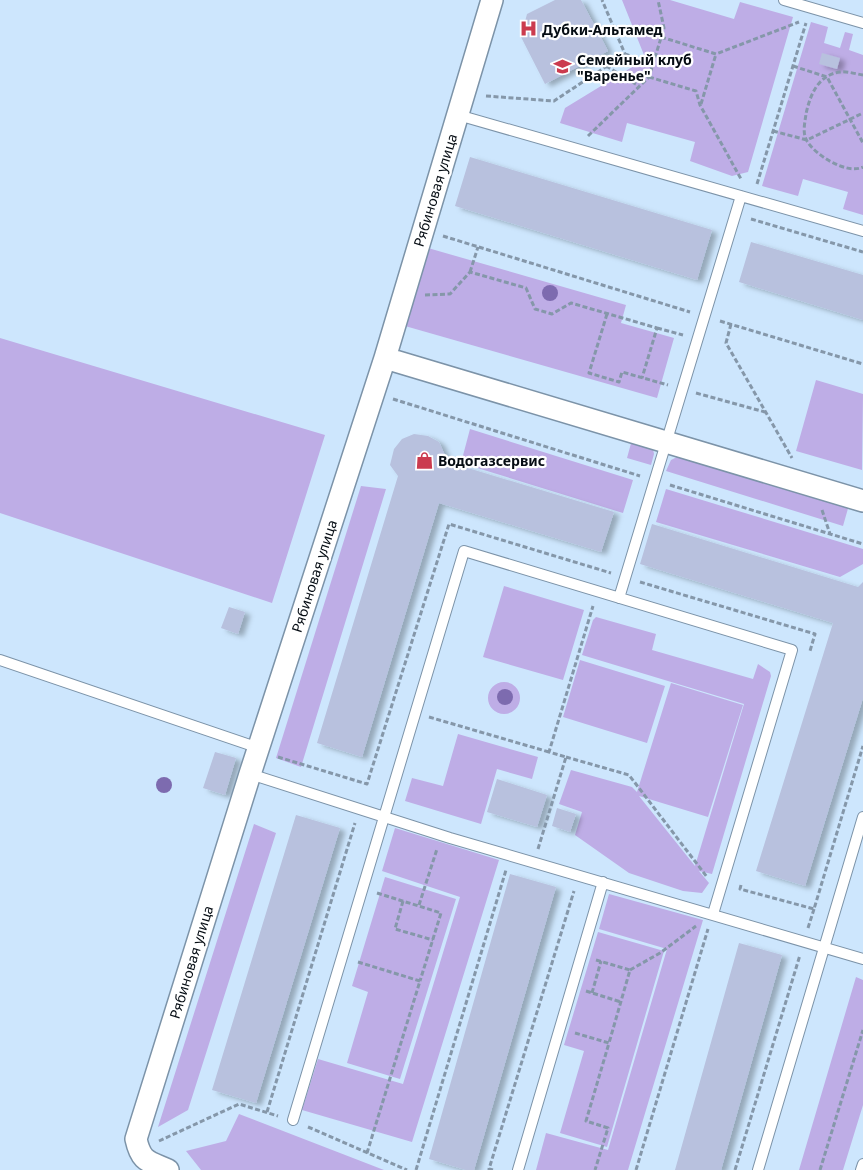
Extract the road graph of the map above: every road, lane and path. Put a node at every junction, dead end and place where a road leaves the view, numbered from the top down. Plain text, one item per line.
1 (492, 0) edge
2 (602, 0) edge
3 (658, 0) edge
4 (784, 0) edge
5 (811, 4) edge
6 (863, 24) edge
7 (661, 37) junction
8 (625, 54) junction
9 (716, 54) junction
10 (652, 64) junction
11 (606, 66) junction
12 (793, 66) junction
13 (863, 75) edge
14 (649, 77) junction
15 (827, 77) junction
16 (639, 86) junction
17 (483, 96) dead end
18 (700, 105) junction
19 (863, 113) edge
20 (458, 115) junction
21 (850, 119) junction
22 (773, 130) junction
23 (807, 140) junction
24 (863, 143) edge
25 (573, 148) junction
26 (863, 167) edge
27 (741, 196) junction
28 (753, 199) junction
29 (423, 230) junction
30 (863, 231) edge
31 (478, 247) junction
32 (470, 272) junction
33 (418, 296) dead end
34 (607, 314) junction
35 (704, 316) junction
36 (731, 324) junction
37 (658, 328) junction
38 (687, 336) dead end
39 (385, 358) junction
40 (863, 364) edge
41 (642, 378) junction
42 (682, 389) junction
43 (385, 397) dead end
44 (766, 412) junction
45 (666, 443) junction
46 (655, 480) junction
47 (808, 485) junction
48 (863, 501) edge
49 (863, 544) edge
50 (619, 598) junction
51 (592, 608) dead end
52 (0, 660) edge
53 (392, 706) dead end
54 (416, 713) junction
55 (259, 748) junction
56 (549, 752) junction
57 (566, 757) junction
58 (857, 765) dead end
59 (863, 767) edge
60 (250, 774) junction
61 (367, 784) dead end
62 (360, 809) junction
63 (384, 816) junction
64 (863, 817) edge
65 (438, 846) dead end
66 (511, 855) junction
67 (534, 862) junction
68 (338, 881) junction
69 (603, 882) junction
70 (722, 882) junction
71 (363, 888) junction
72 (403, 901) junction
73 (419, 906) junction
74 (814, 909) dead end
75 (712, 914) junction
76 (730, 920) junction
77 (700, 923) dead end
78 (433, 940) junction
79 (804, 942) junction
80 (556, 948) dead end
81 (825, 948) junction
82 (342, 956) junction
83 (582, 956) junction
84 (863, 959) edge
85 (601, 961) junction
86 (630, 970) junction
87 (420, 981) junction
88 (572, 988) junction
89 (592, 993) junction
90 (621, 1002) junction
91 (560, 1029) junction
92 (863, 1030) edge
93 (609, 1042) junction
94 (267, 1112) junction
95 (293, 1120) junction
96 (139, 1152) junction
97 (367, 1152) junction
98 (863, 1164) edge
99 (168, 1170) edge
100 (406, 1170) edge
101 (416, 1170) edge
102 (518, 1170) edge
103 (595, 1170) edge
104 (636, 1170) edge
105 (735, 1170) edge
106 (758, 1170) edge
107 (820, 1170) edge
108 (861, 1170) edge

1 - 20 street, Рябиновая улица
2 - 8 path
3 - 7 path
4 - 5 lane
5 - 6 lane
7 - 9 path
7 - 10 path
8 - 10 path
8 - 11 path
9 - 12 path
9 - 18 path
10 - 14 path
11 - 16 path
11 - 17 path
12 - 15 path
12 - 22 path
13 - 15 path
14 - 16 path
14 - 18 path
15 - 21 path
15 - 23 path
16 - 25 path
18 - 28 path
19 - 21 path
20 - 25 lane
20 - 29 street, Рябиновая улица
21 - 23 path
21 - 24 path
22 - 23 path
22 - 28 path
23 - 26 path
25 - 27 lane
27 - 28 lane
27 - 35 lane
28 - 30 lane
29 - 31 path
29 - 39 street, Рябиновая улица
31 - 32 path
31 - 35 path
32 - 33 path
32 - 34 path
34 - 37 path
34 - 41 path
35 - 36 path
35 - 42 lane
36 - 40 path
36 - 44 path
37 - 38 path
37 - 41 path
39 - 45 street
39 - 55 street, Рябиновая улица
41 - 42 path
42 - 44 path
42 - 45 lane
43 - 46 path
44 - 47 path
45 - 46 lane
45 - 47 street
46 - 49 path
46 - 50 lane
47 - 48 street
50 - 54 lane
50 - 70 lane
51 - 56 path
52 - 55 lane
53 - 54 path
54 - 56 path
54 - 63 lane
55 - 60 street, Рябиновая улица
56 - 57 path
57 - 67 path
57 - 70 path
58 - 59 path
60 - 62 lane
60 - 96 street, Рябиновая улица
61 - 62 path
62 - 63 lane
62 - 68 path
63 - 66 lane
63 - 71 lane
64 - 81 lane
65 - 73 path
66 - 67 lane
66 - 101 path
67 - 69 lane
68 - 71 path
68 - 94 path
69 - 75 lane
69 - 83 lane
70 - 75 lane
70 - 76 path
71 - 72 path
71 - 82 lane
72 - 73 path
72 - 78 path
73 - 78 path
74 - 79 path
75 - 76 lane
75 - 104 path
76 - 79 lane
77 - 86 path
78 - 87 path
79 - 81 lane
79 - 105 path
80 - 83 path
81 - 84 lane
81 - 106 lane
82 - 87 path
82 - 95 lane
83 - 85 path
83 - 88 lane
85 - 86 path
85 - 89 path
86 - 90 path
87 - 97 path
88 - 89 path
88 - 91 lane
89 - 90 path
90 - 93 path
91 - 93 path
91 - 102 lane
92 - 107 path
93 - 103 path
94 - 95 path
94 - 96 path
95 - 97 path
96 - 99 street
97 - 100 path
98 - 108 lane

